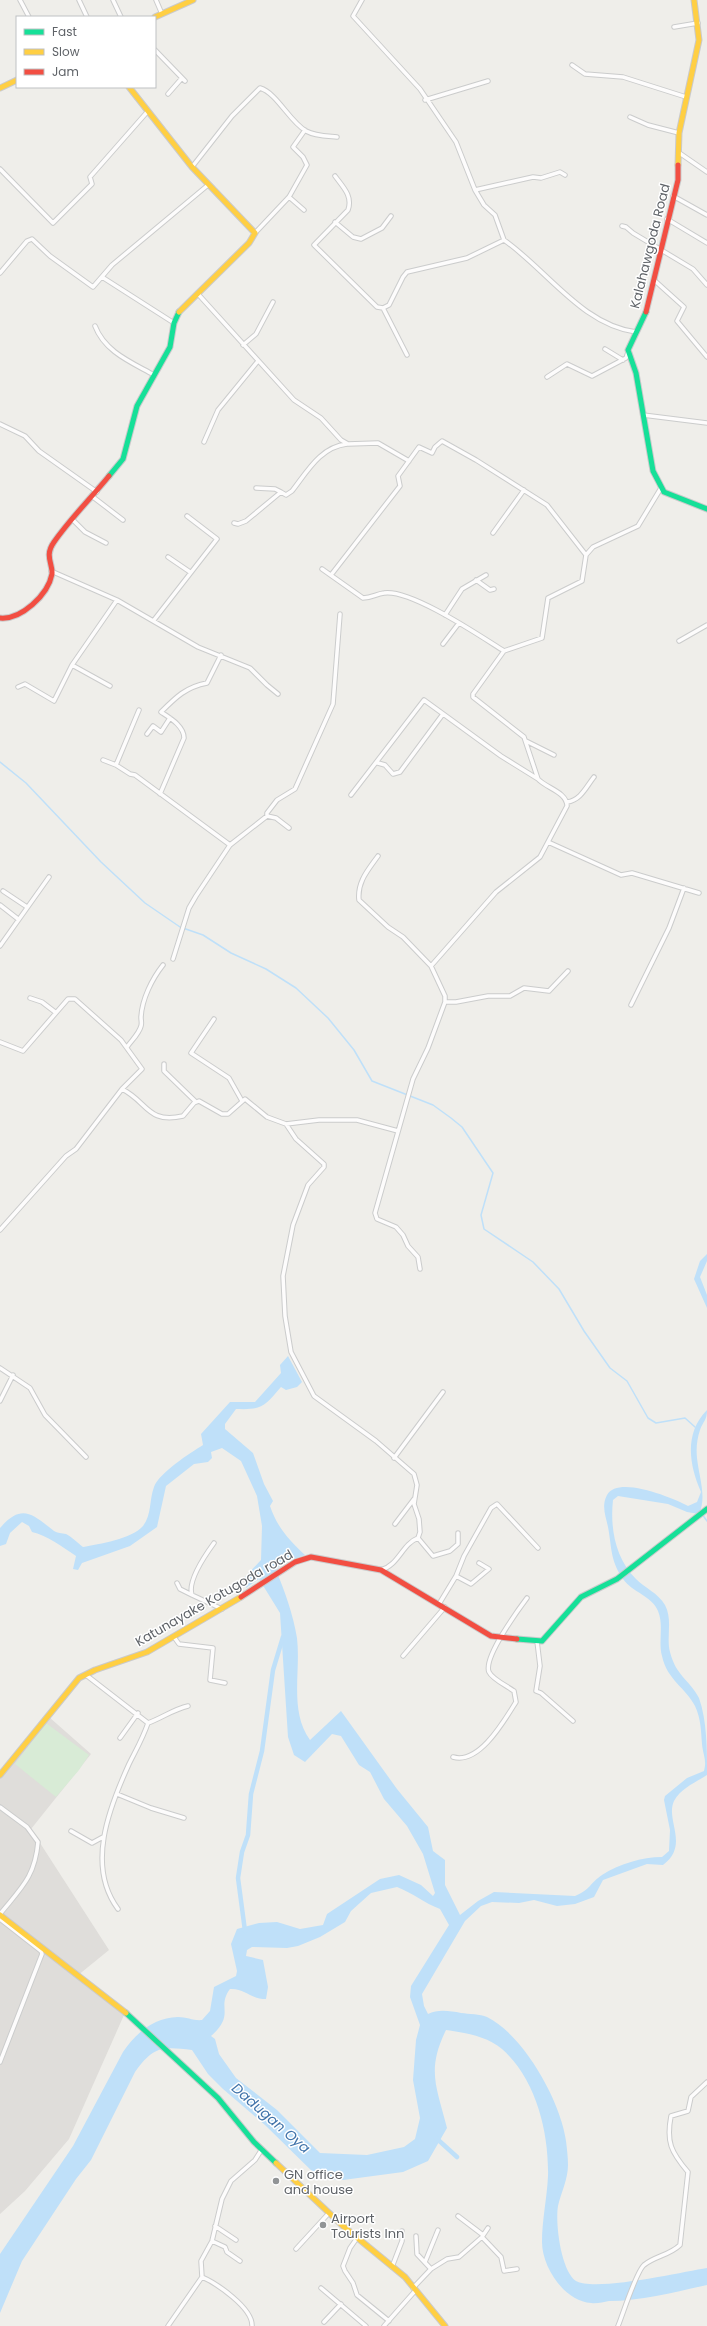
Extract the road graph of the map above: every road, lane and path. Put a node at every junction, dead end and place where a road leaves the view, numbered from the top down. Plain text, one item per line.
1 (20, 0) edge
2 (79, 0) edge
3 (113, 0) edge
4 (156, 0) edge
5 (193, 0) edge
6 (362, 0) edge
7 (694, 0) edge
8 (162, 14) junction
9 (28, 16) edge
10 (86, 16) edge
11 (121, 16) edge
12 (156, 17) edge
13 (698, 23) junction
14 (674, 27) dead end
15 (156, 51) edge
16 (572, 65) dead end
17 (16, 80) edge
18 (488, 81) dead end
19 (0, 88) edge
20 (130, 88) edge
21 (168, 94) dead end
22 (686, 96) junction
23 (425, 100) junction
24 (148, 111) junction
25 (630, 117) dead end
26 (305, 130) junction
27 (679, 133) junction
28 (337, 137) dead end
29 (678, 151) junction
30 (192, 167) junction
31 (0, 169) edge
32 (707, 172) edge
33 (565, 175) dead end
34 (335, 176) dead end
35 (208, 185) junction
36 (475, 190) junction
37 (673, 196) junction
38 (289, 197) junction
39 (304, 210) dead end
40 (707, 215) edge
41 (391, 216) dead end
42 (667, 219) junction
43 (335, 222) junction
44 (622, 226) dead end
45 (254, 232) junction
46 (504, 240) junction
47 (707, 243) edge
48 (660, 249) junction
49 (0, 273) edge
50 (102, 276) junction
51 (653, 280) junction
52 (707, 285) edge
53 (198, 294) junction
54 (272, 302) dead end
55 (383, 308) junction
56 (174, 323) junction
57 (95, 326) dead end
58 (636, 332) junction
59 (243, 345) junction
60 (605, 349) dead end
61 (628, 352) junction
62 (407, 355) dead end
63 (707, 357) edge
64 (623, 360) junction
65 (258, 361) junction
66 (154, 375) junction
67 (547, 377) dead end
68 (643, 415) junction
69 (707, 423) edge
70 (0, 424) edge
71 (204, 442) dead end
72 (348, 444) junction
73 (409, 461) junction
74 (256, 488) dead end
75 (661, 488) junction
76 (524, 490) junction
77 (97, 492) junction
78 (281, 492) junction
79 (93, 497) junction
80 (707, 509) edge
81 (187, 516) dead end
82 (123, 520) dead end
83 (74, 521) junction
84 (234, 523) dead end
85 (493, 533) dead end
86 (106, 543) dead end
87 (586, 555) junction
88 (168, 557) dead end
89 (322, 569) dead end
90 (51, 571) junction
91 (190, 572) junction
92 (331, 575) junction
93 (486, 575) dead end
94 (476, 580) junction
95 (494, 590) dead end
96 (117, 600) junction
97 (340, 614) dead end
98 (444, 615) junction
99 (0, 618) edge
100 (154, 620) junction
101 (459, 623) junction
102 (707, 625) edge
103 (679, 641) dead end
104 (443, 644) dead end
105 (504, 651) junction
106 (221, 655) junction
107 (72, 665) junction
108 (110, 686) dead end
109 (18, 687) dead end
110 (278, 694) dead end
111 (139, 710) dead end
112 (443, 714) junction
113 (170, 718) junction
114 (147, 734) dead end
115 (526, 741) junction
116 (554, 755) dead end
117 (103, 760) dead end
118 (378, 763) dead end
119 (116, 765) junction
120 (594, 777) dead end
121 (538, 779) junction
122 (160, 794) junction
123 (351, 795) dead end
124 (567, 802) junction
125 (267, 816) junction
126 (289, 828) dead end
127 (548, 842) junction
128 (230, 845) junction
129 (378, 856) dead end
130 (49, 877) dead end
131 (684, 888) junction
132 (3, 891) dead end
133 (699, 893) dead end
134 (0, 905) edge
135 (27, 907) junction
136 (18, 919) junction
137 (0, 946) edge
138 (173, 960) dead end
139 (163, 965) dead end
140 (431, 966) junction
141 (568, 971) dead end
142 (30, 998) dead end
143 (445, 1002) junction
144 (631, 1005) dead end
145 (55, 1012) junction
146 (214, 1018) dead end
147 (0, 1042) edge
148 (127, 1047) junction
149 (164, 1064) dead end
150 (122, 1088) junction
151 (242, 1101) junction
152 (196, 1102) junction
153 (286, 1124) junction
154 (398, 1131) junction
155 (0, 1230) edge
156 (420, 1269) dead end
157 (0, 1368) edge
158 (13, 1375) junction
159 (443, 1392) dead end
160 (0, 1400) edge
161 (86, 1457) dead end
162 (394, 1458) junction
163 (415, 1498) junction
164 (707, 1509) edge
165 (395, 1524) dead end
166 (458, 1533) dead end
167 (418, 1538) junction
168 (214, 1543) dead end
169 (538, 1548) dead end
170 (479, 1563) dead end
171 (381, 1570) junction
172 (456, 1576) junction
173 (177, 1583) dead end
174 (192, 1595) junction
175 (527, 1598) dead end
176 (439, 1604) junction
177 (445, 1607) junction
178 (222, 1609) junction
179 (174, 1637) junction
180 (499, 1637) junction
181 (537, 1641) junction
182 (403, 1656) dead end
183 (86, 1675) junction
184 (225, 1683) dead end
185 (188, 1706) dead end
186 (138, 1713) junction
187 (573, 1721) dead end
188 (148, 1722) junction
189 (120, 1738) dead end
190 (453, 1757) dead end
191 (0, 1775) edge
192 (117, 1794) junction
193 (0, 1806) edge
194 (184, 1818) dead end
195 (71, 1831) dead end
196 (104, 1837) junction
197 (118, 1909) dead end
198 (0, 1914) edge
199 (0, 1919) edge
200 (0, 2062) edge
201 (707, 2082) edge
202 (262, 2149) junction
203 (329, 2212) junction
204 (458, 2216) dead end
205 (215, 2226) junction
206 (488, 2228) dead end
207 (438, 2230) dead end
208 (402, 2231) dead end
209 (416, 2236) dead end
210 (483, 2236) junction
211 (357, 2238) junction
212 (236, 2240) dead end
213 (212, 2241) junction
214 (296, 2250) dead end
215 (240, 2261) dead end
216 (425, 2262) junction
217 (392, 2267) junction
218 (431, 2269) junction
219 (517, 2269) dead end
220 (202, 2277) junction
221 (321, 2288) dead end
222 (414, 2289) junction
223 (341, 2304) junction
224 (389, 2321) junction
225 (324, 2322) dead end
226 (168, 2326) edge
227 (252, 2326) edge
228 (366, 2326) edge
229 (385, 2326) edge
230 (445, 2326) edge
231 (618, 2326) edge

1 - 9 street
2 - 10 street
3 - 11 street
4 - 8 street
5 - 8 street
6 - 23 street
7 - 13 street, Kalahawgoda Road
8 - 12 street
13 - 14 street
13 - 22 street, Kalahawgoda Road
15 - 21 street
16 - 22 street
17 - 19 street
18 - 23 street
20 - 24 street
22 - 27 street, Kalahawgoda Road
23 - 36 street
24 - 30 street
24 - 31 street
25 - 27 street
26 - 28 street
26 - 30 street
26 - 38 street
27 - 29 street, Kalahawgoda Road
29 - 32 street
29 - 37 street, Kalahawgoda Road
30 - 35 street
33 - 36 street
34 - 43 street
35 - 45 street
35 - 50 street
36 - 46 street
37 - 40 street
37 - 42 street, Kalahawgoda Road
38 - 39 street
38 - 45 street
41 - 43 street
42 - 47 street
42 - 48 street, Kalahawgoda Road
43 - 55 street
44 - 48 street
45 - 53 street
46 - 55 street
46 - 58 street
48 - 51 street, Kalahawgoda Road
48 - 52 street
49 - 50 street
50 - 56 street
51 - 58 street, Kalahawgoda Road
51 - 63 street
53 - 56 street
53 - 59 street
54 - 59 street
55 - 62 street
56 - 66 street
57 - 66 street
58 - 61 street, Kalahawgoda Road
59 - 65 street
60 - 64 street
61 - 64 street
61 - 68 street
64 - 67 street
65 - 71 street
65 - 72 street
66 - 77 street
68 - 69 street
68 - 75 street
70 - 77 street
72 - 73 street
72 - 78 street
73 - 76 street
73 - 92 street
74 - 78 street
75 - 80 street
75 - 87 street
76 - 85 street
76 - 87 street
77 - 79 street
78 - 84 street
79 - 82 street
79 - 83 street
81 - 91 street
83 - 86 street
83 - 90 street
87 - 105 street
88 - 91 street
89 - 92 street
90 - 96 street
90 - 99 street
91 - 100 street
92 - 98 street
93 - 94 street
94 - 95 street
94 - 98 street
96 - 100 street
96 - 107 street
97 - 125 street
98 - 101 street
100 - 106 street
101 - 104 street
101 - 105 street
102 - 103 street
105 - 115 street
106 - 110 street
106 - 113 street
107 - 108 street
107 - 109 street
111 - 119 street
112 - 118 street
112 - 121 street
112 - 123 street
113 - 114 street
113 - 122 street
115 - 116 street
115 - 121 street
117 - 119 street
119 - 122 street
120 - 124 street
121 - 124 street
122 - 128 street
124 - 127 street
125 - 126 street
125 - 128 street
127 - 131 street
127 - 140 street
128 - 138 street
129 - 140 street
130 - 135 street
131 - 133 street
131 - 144 street
132 - 135 street
134 - 136 street
135 - 136 street
136 - 137 street
139 - 148 street
140 - 143 street
141 - 143 street
142 - 145 street
143 - 154 street
145 - 147 street
145 - 148 street
146 - 151 street
148 - 150 street
149 - 152 street
150 - 152 street
150 - 155 street
151 - 152 street
151 - 153 street
153 - 154 street
153 - 162 street
154 - 156 street
157 - 158 street
158 - 160 street
158 - 161 street
159 - 162 street
162 - 163 street
163 - 165 street
163 - 167 street
164 - 181 street
166 - 167 street
167 - 171 street
168 - 174 street
169 - 172 street
170 - 172 street
171 - 176 street, Katunayake Kotugoda road
171 - 178 street, Katunayake Kotugoda road
172 - 176 street
173 - 174 street
174 - 178 street
175 - 180 street
176 - 177 street, Katunayake Kotugoda road
177 - 180 street, Katunayake Kotugoda road
177 - 182 street
178 - 179 street, Katunayake Kotugoda road
179 - 183 street, Katunayake Kotugoda road
179 - 184 street
180 - 181 street, Katunayake Kotugoda road
180 - 190 street
181 - 187 street
183 - 186 street
183 - 191 street, Katunayake Kotugoda road
185 - 188 street
186 - 188 street
186 - 189 street
188 - 192 street
192 - 194 street
192 - 196 street
193 - 198 street
195 - 196 street
196 - 197 street
198 - 202 street
199 - 200 street
201 - 231 street
202 - 203 street
202 - 205 street
203 - 211 street
203 - 214 street
204 - 210 street
205 - 212 street
205 - 213 street
206 - 210 street
207 - 216 street
208 - 217 street
209 - 216 street
210 - 218 street
210 - 219 street
211 - 217 street
211 - 224 street
213 - 215 street
213 - 220 street
216 - 218 street
217 - 222 street
218 - 222 street
220 - 226 street
220 - 227 street
221 - 223 street
222 - 224 street
222 - 230 street
223 - 225 street
223 - 228 street
224 - 229 street

